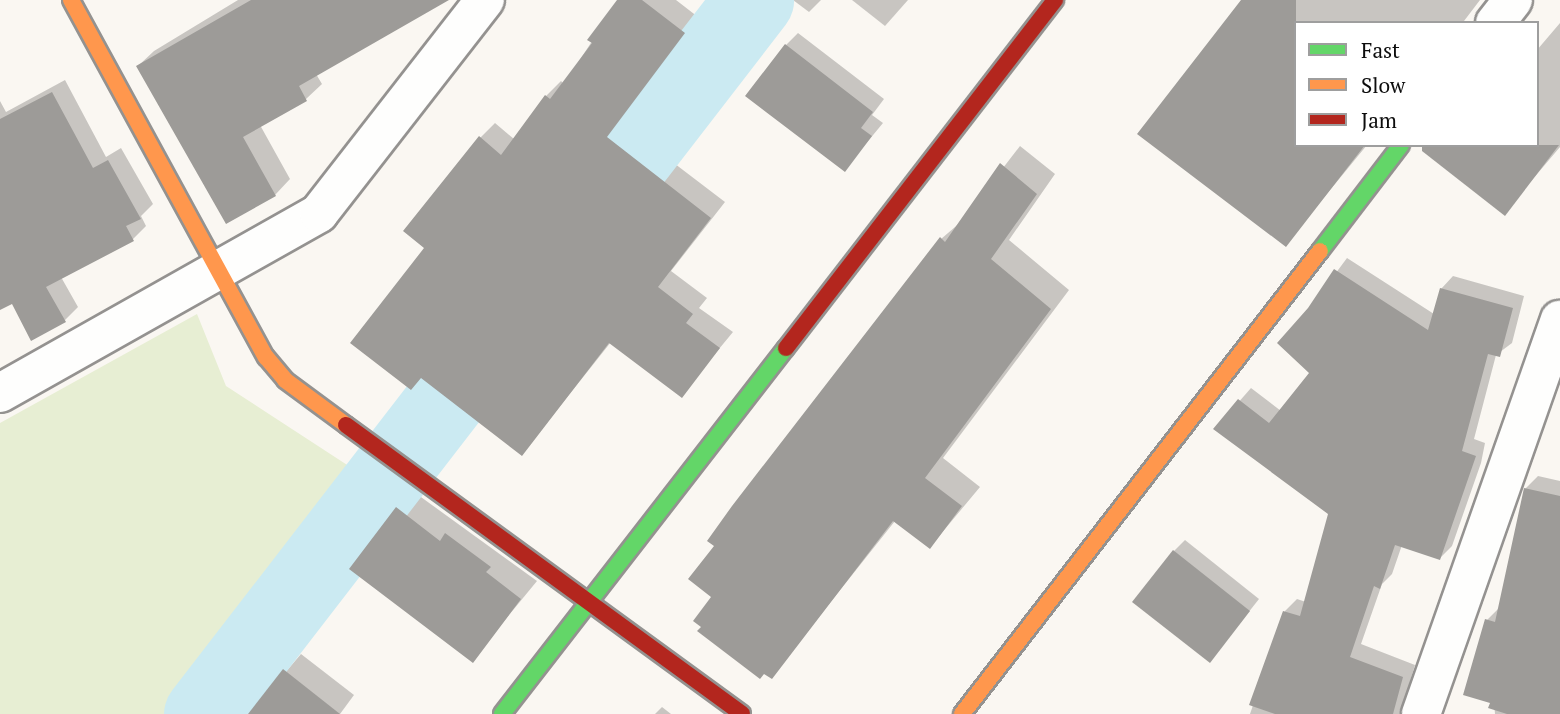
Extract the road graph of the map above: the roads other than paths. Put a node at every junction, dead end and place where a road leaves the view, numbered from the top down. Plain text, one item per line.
1 (71, 0) edge
2 (485, 0) edge
3 (1055, 0) edge
4 (1513, 0) edge
5 (1497, 21) edge
6 (1399, 147) edge
7 (219, 270) junction
8 (1560, 320) edge
9 (0, 393) edge
10 (589, 600) junction
11 (502, 714) edge
12 (742, 714) edge
13 (962, 714) edge
14 (1422, 714) edge

1 - 7 street
2 - 7 street
3 - 10 street
4 - 5 street
6 - 13 street
7 - 9 street
7 - 10 street
8 - 14 street
10 - 11 street
10 - 12 street

